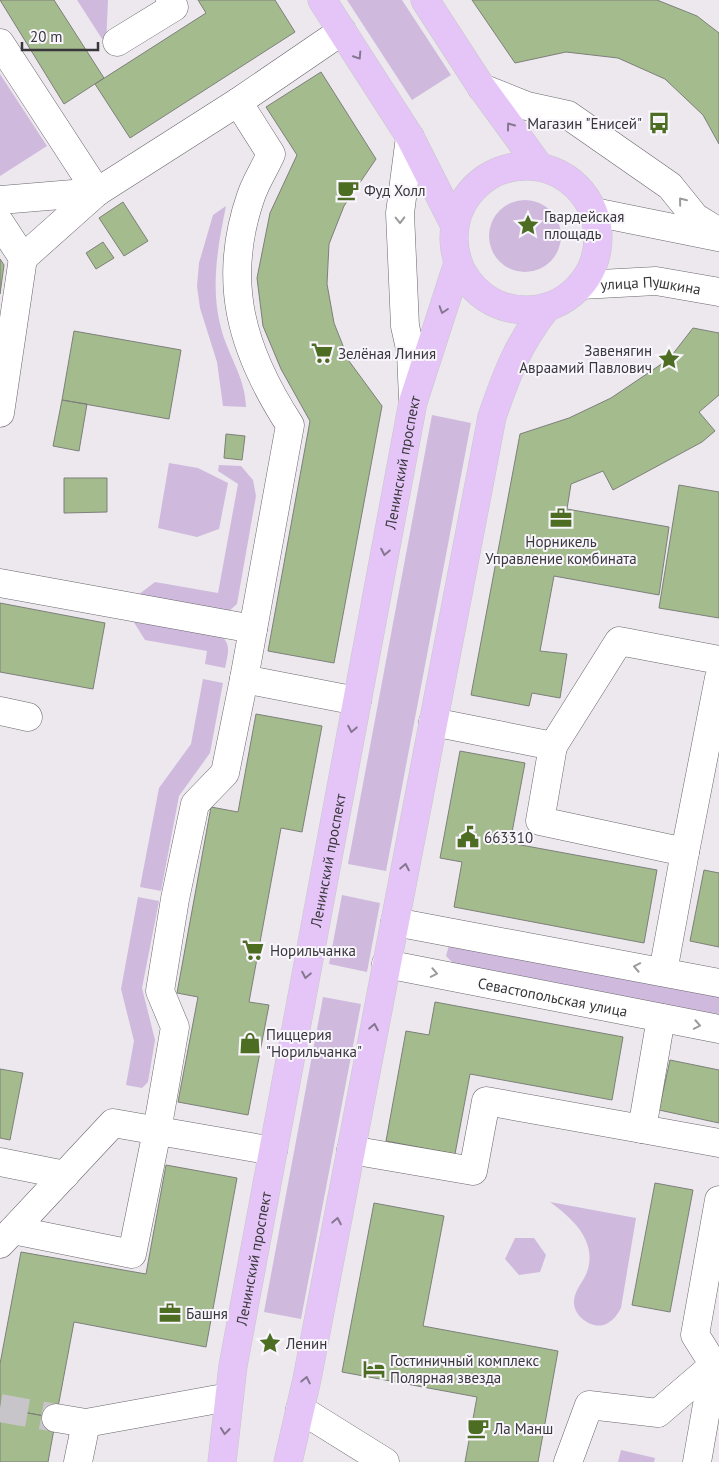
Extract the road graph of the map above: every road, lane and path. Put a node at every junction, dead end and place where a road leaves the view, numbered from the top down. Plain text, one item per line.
1 (170, 0) edge
2 (322, 0) edge
3 (425, 0) edge
4 (342, 31) junction
5 (116, 42) dead end
6 (0, 43) edge
7 (482, 88) junction
8 (238, 102) junction
9 (410, 137) junction
10 (539, 166) junction
11 (97, 192) junction
12 (0, 200) edge
13 (594, 212) junction
14 (0, 223) edge
15 (454, 224) junction
16 (719, 232) edge
17 (719, 237) edge
18 (23, 258) junction
19 (458, 263) junction
20 (581, 285) junction
21 (719, 292) edge
22 (547, 307) junction
23 (5, 351) edge
24 (413, 402) junction
25 (0, 413) edge
26 (0, 582) edge
27 (253, 629) junction
28 (719, 660) edge
29 (719, 678) edge
30 (244, 679) junction
31 (357, 701) junction
32 (0, 711) edge
33 (28, 717) dead end
34 (433, 722) junction
35 (553, 746) junction
36 (685, 852) junction
37 (395, 922) junction
38 (386, 964) junction
39 (663, 972) junction
40 (719, 983) edge
41 (661, 1018) junction
42 (719, 1029) edge
43 (642, 1129) junction
44 (157, 1131) junction
45 (719, 1143) edge
46 (351, 1150) junction
47 (273, 1151) junction
48 (0, 1162) edge
49 (65, 1175) junction
50 (719, 1200) edge
51 (7, 1237) edge
52 (716, 1366) edge
53 (229, 1397) junction
54 (300, 1409) junction
55 (56, 1418) tunnel mouth
56 (86, 1423) junction
57 (78, 1462) edge
58 (222, 1462) edge
59 (288, 1462) edge
60 (384, 1462) edge
61 (568, 1462) edge
62 (697, 1462) edge

1 - 5 street
2 - 4 main road
3 - 7 main road
4 - 8 street
4 -> 9 main road
6 - 11 street
10 -> 7 main road
16 -> 7 street
8 - 11 street
8 - 27 street
9 - 15 main road
9 -> 24 street
10 - 13 main road
10 - 15 main road
11 - 12 street
11 - 18 street
13 - 17 street
13 - 20 main road
14 - 18 street
15 - 19 main road
18 - 23 street
19 - 22 main road
19 -> 24 main road, Ленинский проспект
20 - 21 street, улица Пушкина
20 - 22 main road
22 - 34 main road
23 - 25 street
24 -> 31 main road, Ленинский проспект
26 - 27 street
27 - 30 street
28 - 35 street
29 - 36 street
30 - 31 street
30 - 44 street
31 -> 47 main road, Ленинский проспект
32 - 33 street
34 - 35 street
37 -> 34 main road
35 - 36 street
36 - 39 street
37 - 38 main road
39 -> 37 street
38 -> 41 street, Севастопольская улица
46 -> 38 main road
39 - 40 street
41 -> 42 street, Севастопольская улица
41 - 43 street
43 - 45 street
43 - 46 street
44 - 47 street
44 - 49 street
44 - 51 street
54 -> 46 main road
47 - 53 main road, Ленинский проспект
48 - 49 street
49 - 51 street
50 - 52 street
52 - 61 street
52 - 62 street
53 - 56 street
53 -> 58 main road, Ленинский проспект
54 - 59 main road
54 - 60 street
55 - 56 street
56 - 57 street

